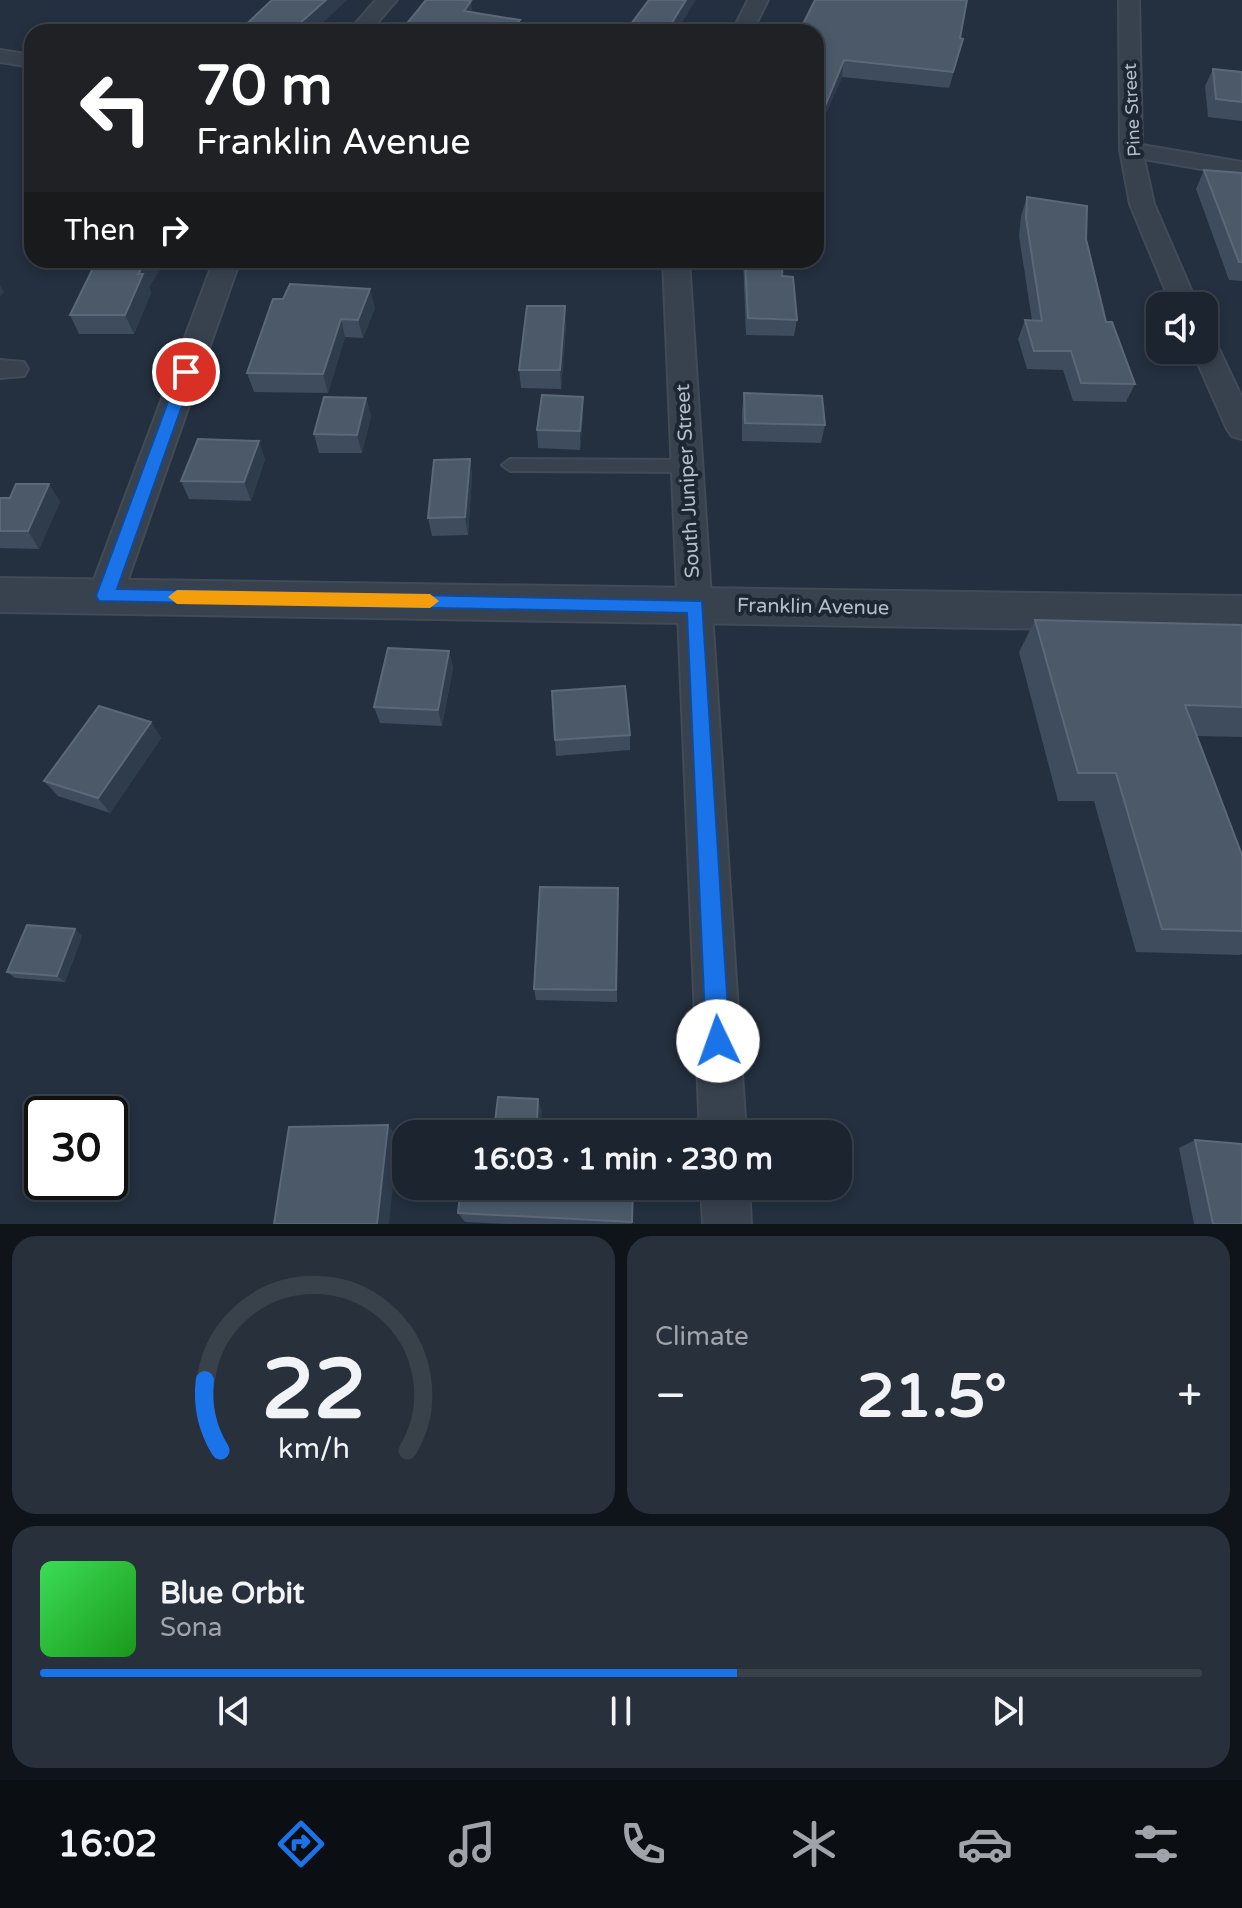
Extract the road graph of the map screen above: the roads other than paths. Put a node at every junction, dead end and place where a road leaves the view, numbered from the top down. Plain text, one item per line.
1 (387, 0) edge
2 (758, 0) edge
3 (1129, 0) edge
4 (365, 24) edge
5 (746, 24) edge
6 (0, 56) edge
7 (24, 60) edge
8 (1131, 150) junction
9 (1242, 169) edge
10 (224, 268) edge
11 (676, 268) edge
12 (1179, 292) edge
13 (1212, 364) edge
14 (1242, 429) edge
15 (510, 465) dead end
16 (686, 466) junction
17 (0, 595) edge
18 (105, 596) junction
19 (695, 606) junction
20 (1242, 614) edge
21 (722, 1120) edge
22 (726, 1200) edge
23 (727, 1224) edge

1 - 4 street
2 - 5 street
3 - 8 street, Pine Street
6 - 7 street
8 - 9 street
8 - 12 street, Pine Street
10 - 18 street
11 - 16 street, South Juniper Street
13 - 14 street
15 - 16 lane
16 - 19 street, South Juniper Street
17 - 18 street, Franklin Avenue
18 - 19 street, Franklin Avenue
19 - 20 street, Franklin Avenue
19 - 21 street, South Juniper Street
22 - 23 street

